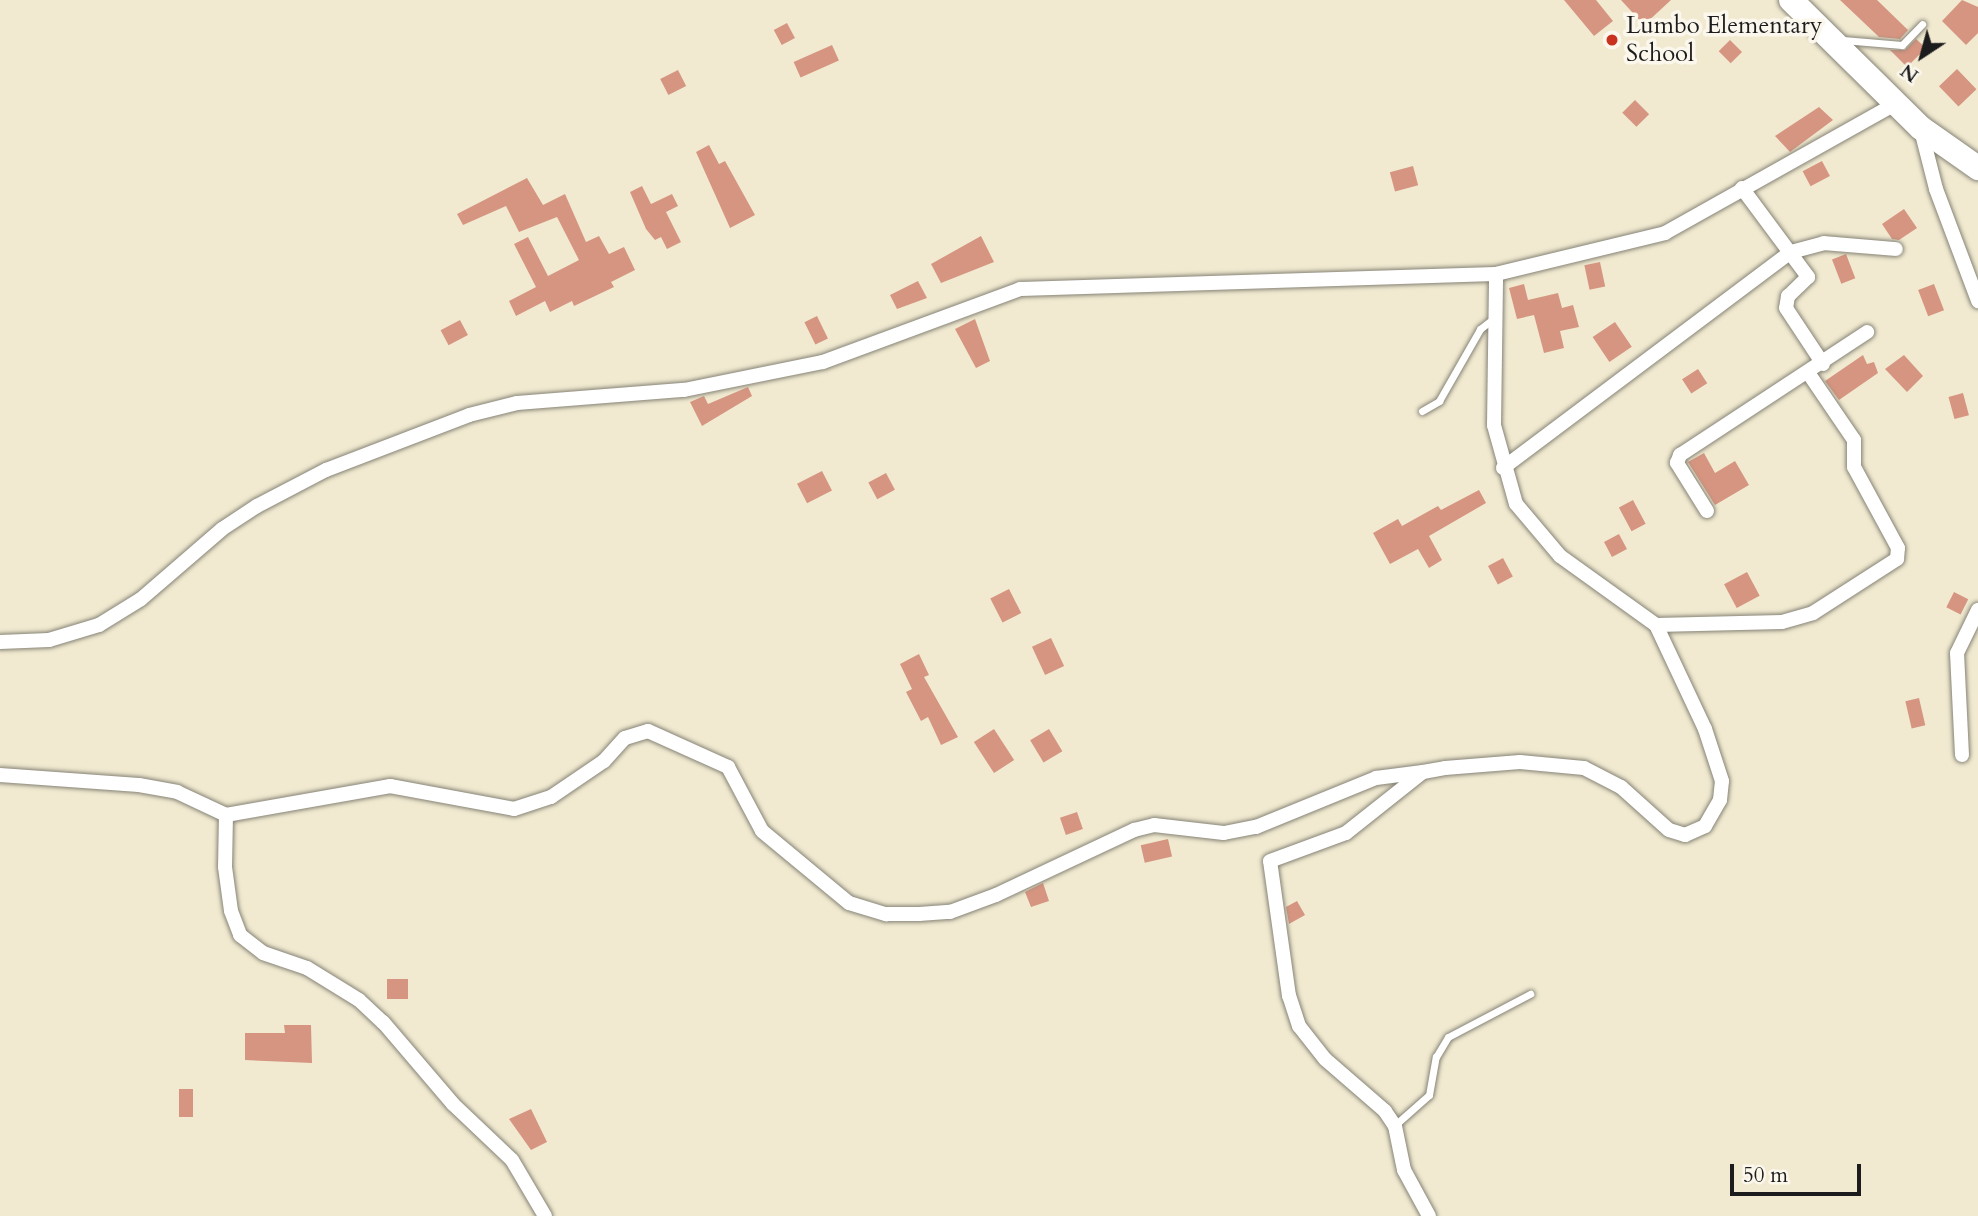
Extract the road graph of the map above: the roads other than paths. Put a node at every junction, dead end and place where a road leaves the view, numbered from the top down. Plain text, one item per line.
1 (1791, 0) edge
2 (1922, 24) dead end
3 (1828, 38) junction
4 (1895, 104) junction
5 (1921, 128) junction
6 (1978, 168) edge
7 (1742, 188) junction
8 (1896, 249) dead end
9 (1791, 252) junction
10 (1496, 274) junction
11 (1978, 301) edge
12 (1496, 317) junction
13 (1867, 332) dead end
14 (1823, 364) junction
15 (1809, 374) junction
16 (1422, 411) dead end
17 (1503, 468) junction
18 (1707, 511) dead end
19 (1978, 610) edge
20 (1656, 625) junction
21 (0, 642) edge
22 (1962, 755) dead end
23 (1423, 772) junction
24 (0, 775) edge
25 (226, 815) junction
26 (1530, 994) dead end
27 (1395, 1126) junction
28 (545, 1216) edge
29 (1429, 1216) edge

1 - 3 highway
2 - 3 lane
3 - 4 highway
4 - 5 highway
4 - 7 street
5 - 6 highway
5 - 11 street
7 - 9 street
7 - 10 street
8 - 9 street
9 - 14 street
9 - 17 street
10 - 12 street
10 - 21 street
12 - 16 lane
12 - 17 street
13 - 14 street
14 - 15 street
15 - 18 street
15 - 20 street
17 - 20 street
19 - 22 street
20 - 23 street
23 - 25 street
23 - 27 street
24 - 25 street
25 - 28 street
26 - 27 lane
27 - 29 street

